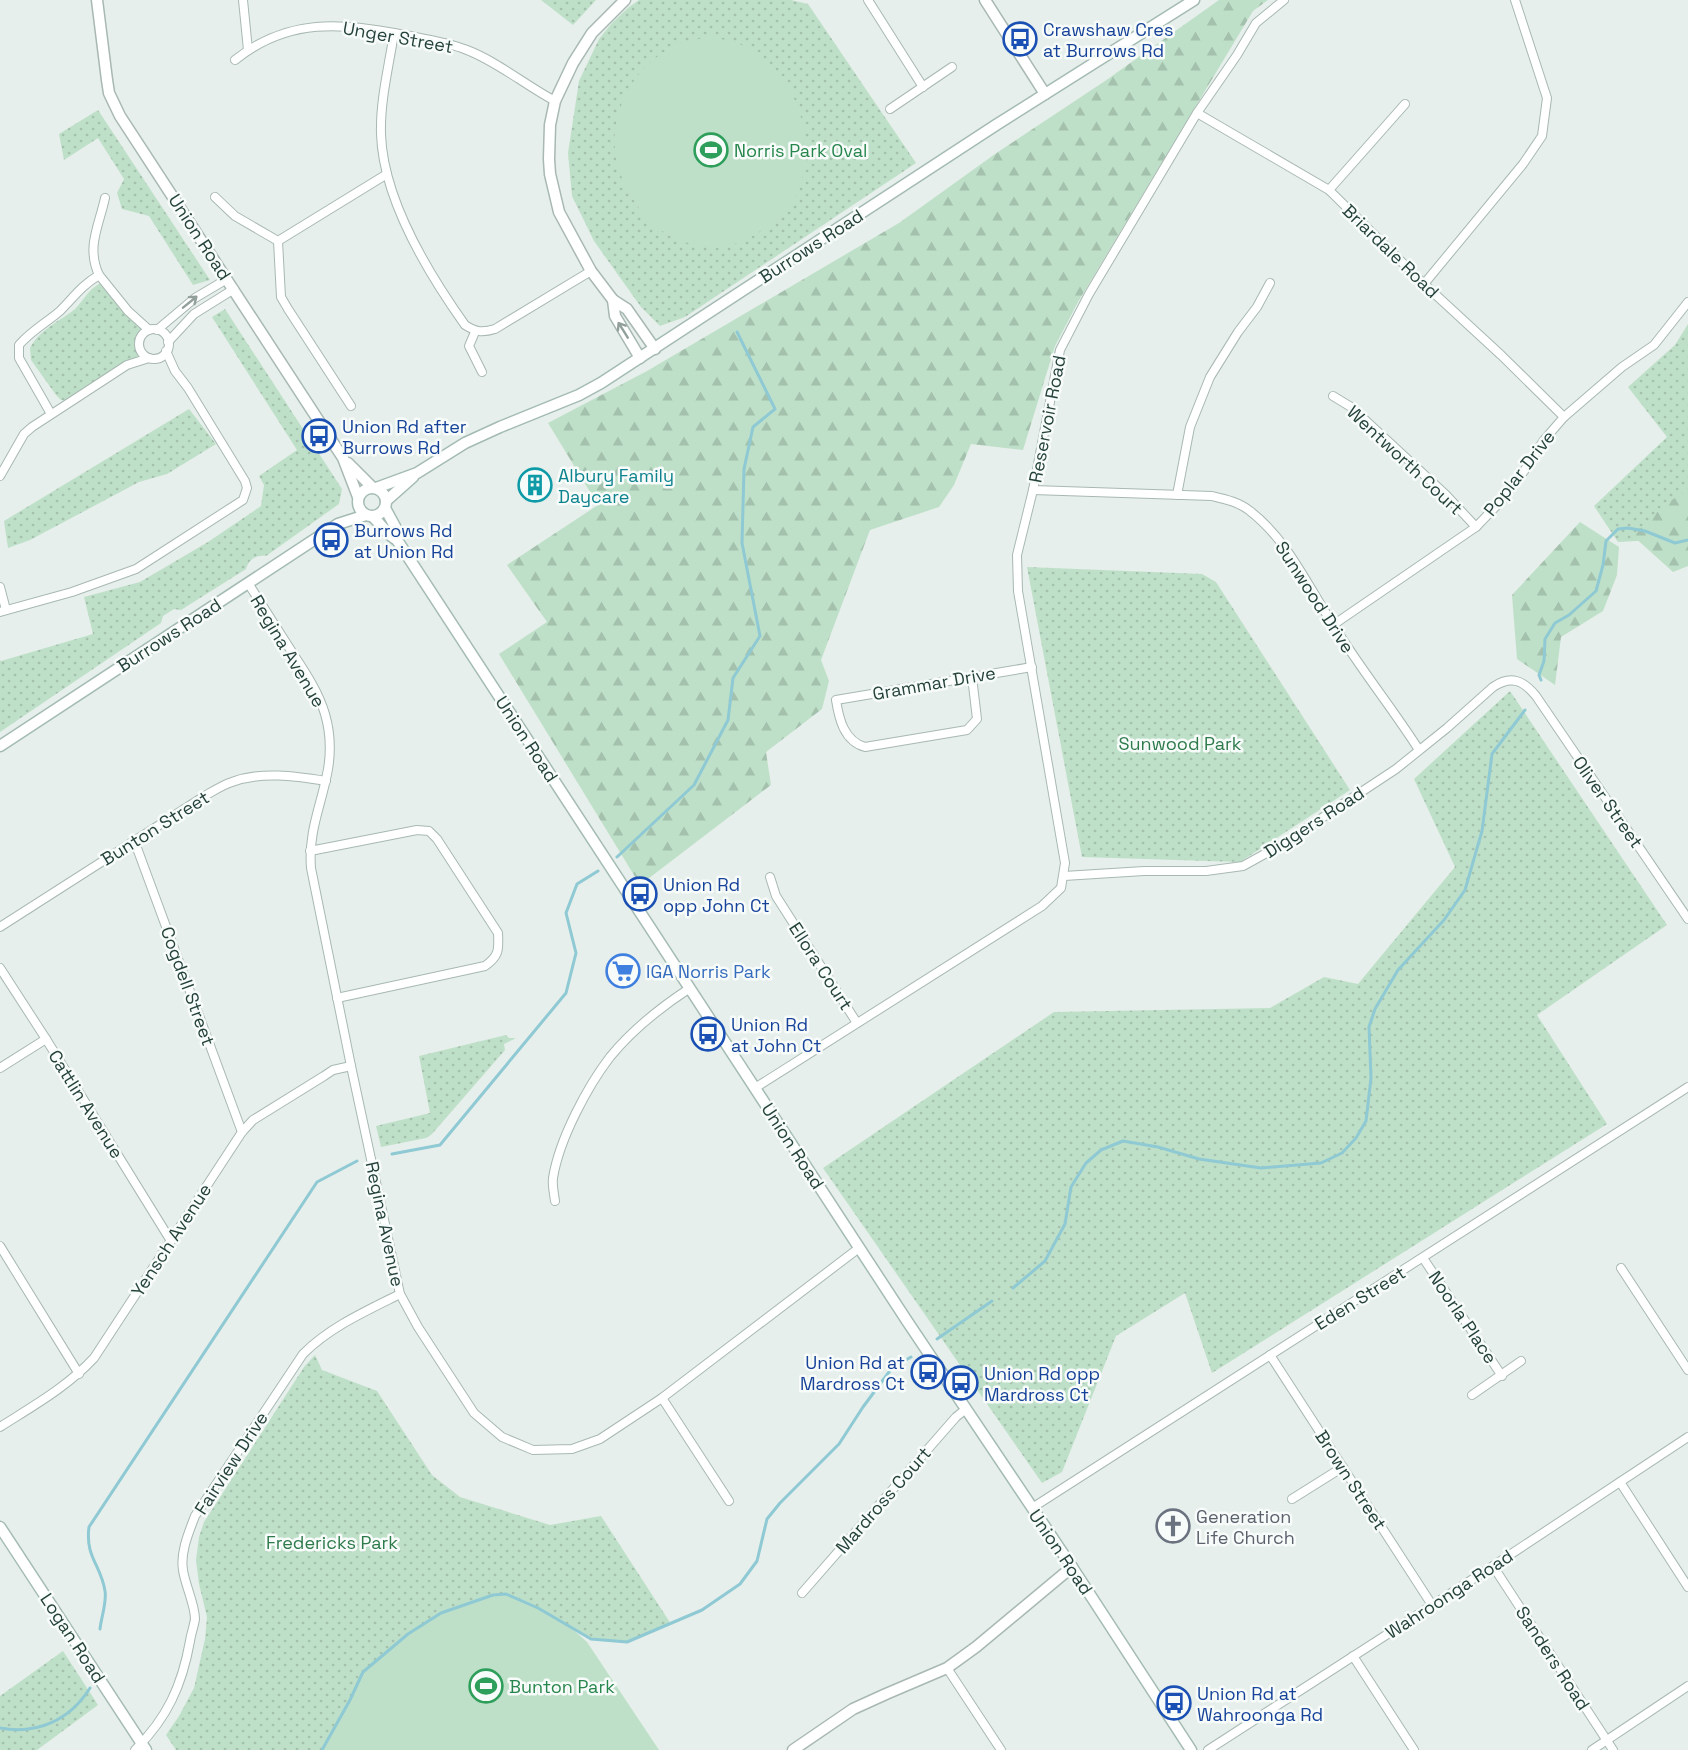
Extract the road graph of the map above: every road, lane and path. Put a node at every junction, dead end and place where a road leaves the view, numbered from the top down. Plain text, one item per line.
1 (98, 0) edge
2 (243, 0) edge
3 (625, 0) edge
4 (868, 0) edge
5 (985, 0) edge
6 (1194, 0) edge
7 (1284, 0) edge
8 (1515, 0) edge
9 (394, 33) junction
10 (248, 50) junction
11 (235, 60) dead end
12 (952, 67) dead end
13 (923, 87) junction
14 (1045, 94) junction
15 (555, 101) junction
16 (1405, 104) dead end
17 (890, 109) dead end
18 (1197, 113) junction
19 (387, 174) junction
20 (1329, 190) junction
21 (215, 197) dead end
22 (105, 198) dead end
23 (278, 241) junction
24 (591, 270) junction
25 (99, 275) junction
26 (227, 279) junction
27 (1270, 283) dead end
28 (1424, 284) junction
29 (234, 289) junction
30 (613, 300) junction
31 (1688, 302) edge
32 (128, 311) junction
33 (153, 330) junction
34 (475, 332) junction
35 (140, 342) junction
36 (168, 342) junction
37 (655, 348) junction
38 (166, 351) junction
39 (152, 358) junction
40 (640, 358) junction
41 (128, 365) junction
42 (175, 371) junction
43 (482, 372) dead end
44 (1333, 396) dead end
45 (351, 406) dead end
46 (51, 414) junction
47 (1564, 417) junction
48 (343, 458) junction
49 (417, 473) junction
50 (0, 476) edge
51 (374, 488) junction
52 (1033, 490) junction
53 (1177, 495) junction
54 (358, 500) junction
55 (386, 505) junction
56 (369, 516) junction
57 (338, 524) junction
58 (1476, 527) junction
59 (397, 540) junction
60 (248, 583) junction
61 (0, 587) edge
62 (3, 611) edge
63 (1333, 625) junction
64 (1032, 667) junction
65 (972, 677) junction
66 (1528, 686) joint
67 (0, 746) edge
68 (1419, 750) junction
69 (326, 781) junction
70 (134, 840) junction
71 (310, 851) junction
72 (1064, 876) junction
73 (770, 877) dead end
74 (1688, 917) edge
75 (0, 927) edge
76 (0, 968) edge
77 (690, 988) junction
78 (337, 998) junction
79 (857, 1023) junction
80 (46, 1039) junction
81 (351, 1066) junction
82 (0, 1068) edge
83 (1688, 1087) edge
84 (755, 1088) junction
85 (242, 1132) junction
86 (555, 1201) dead end
87 (171, 1241) junction
88 (0, 1246) edge
89 (859, 1248) junction
90 (1423, 1258) junction
91 (1621, 1268) dead end
92 (400, 1294) junction
93 (1270, 1355) junction
94 (1521, 1361) dead end
95 (1688, 1370) edge
96 (79, 1374) junction
97 (1502, 1376) junction
98 (1472, 1395) dead end
99 (662, 1398) junction
100 (966, 1409) junction
101 (0, 1427) edge
102 (1688, 1437) edge
103 (1343, 1467) junction
104 (1620, 1482) junction
105 (1292, 1499) dead end
106 (729, 1501) dead end
107 (1032, 1508) junction
108 (0, 1527) edge
109 (1493, 1566) junction
110 (1072, 1567) junction
111 (1688, 1587) edge
112 (802, 1593) dead end
113 (1432, 1605) junction
114 (1353, 1656) junction
115 (947, 1668) junction
116 (1688, 1686) edge
117 (1607, 1740) junction
118 (141, 1748) edge
119 (793, 1750) edge
120 (1001, 1750) edge
121 (1191, 1750) edge
122 (1208, 1750) edge
123 (1414, 1750) edge
124 (1592, 1750) edge
125 (1613, 1750) edge

1 - 26 main road, Union Road
2 - 10 street
3 - 15 main road
4 - 13 street
5 - 14 main road
6 - 14 main road, Burrows Road
7 - 18 street, Reservoir Road
8 - 28 street
9 - 10 street, Unger Street
9 - 15 street, Unger Street
9 - 19 street
10 - 11 street, Unger Street
12 - 13 street
13 - 17 street
14 - 37 main road, Burrows Road
15 - 24 main road
16 - 20 street
18 - 20 street, Briardale Road
18 - 52 street, Reservoir Road
19 - 23 street
19 - 34 street
20 - 28 street, Briardale Road
21 - 23 street
22 - 25 street
23 - 45 street
24 - 30 main road
24 - 34 street
25 - 32 street
25 - 46 street
26 - 29 main road, Union Road
33 -> 26 street
27 - 53 street
28 - 47 street, Briardale Road
29 - 36 street
29 - 48 main road, Union Road
30 - 37 main road
40 -> 30 main road
31 - 47 street, Poplar Drive
32 - 33 street
32 - 35 street
33 - 35 street
33 - 36 street
34 - 43 street
35 - 39 street
35 - 41 street
36 - 38 street
37 - 40 main road, Burrows Road
38 - 39 street
38 - 42 street
39 - 41 street
39 - 42 street
40 - 49 main road, Burrows Road
41 - 46 street
42 - 62 street
44 - 58 street, Wentworth Court
46 - 50 street
47 - 58 street, Poplar Drive
48 - 51 main road, Union Road
48 - 54 main road, Union Road
49 - 51 main road, Burrows Road
49 - 55 main road, Burrows Road
51 - 54 main road
51 - 55 main road
52 - 53 street, Sunwood Drive
52 - 64 street, Reservoir Road
53 - 63 street, Sunwood Drive
54 - 56 main road
54 - 57 main road, Burrows Road
55 - 56 main road
55 - 59 main road, Union Road
56 - 57 main road, Burrows Road
56 - 59 main road, Union Road
57 - 60 main road, Burrows Road
58 - 63 street, Poplar Drive
59 - 77 main road, Union Road
60 - 67 main road, Burrows Road
60 - 69 street, Regina Avenue
61 - 62 street
63 - 68 street, Sunwood Drive
64 - 65 street, Grammar Drive
64 - 72 street, Reservoir Road
65 - 65 street, Grammar Drive
66 - 68 street, Diggers Road
66 - 74 street, Oliver Street
68 - 72 street, Diggers Road
69 - 70 street, Bunton Street
69 - 71 street, Regina Avenue
70 - 75 street, Bunton Street
70 - 85 street, Cogdell Street
71 - 78 street, Regina Avenue
71 - 78 street
72 - 79 street
73 - 79 street, Ellora Court
76 - 80 street, Cattlin Avenue
77 - 84 main road, Union Road
77 - 86 street
78 - 81 street, Regina Avenue
79 - 84 street
80 - 82 street
80 - 87 street, Cattlin Avenue
81 - 85 street, Yensch Avenue
81 - 92 street, Regina Avenue
83 - 90 street, Eden Street
84 - 89 main road, Union Road
85 - 87 street, Yensch Avenue
87 - 96 street, Yensch Avenue
88 - 96 street
89 - 99 street, Regina Avenue
89 - 100 main road, Union Road
90 - 93 street, Eden Street
90 - 97 street, Noorla Place
91 - 95 street
92 - 99 street, Regina Avenue
92 - 118 street, Fairview Drive
93 - 103 street, Brown Street
93 - 107 street, Eden Street
94 - 97 street, Noorla Place
96 - 101 street, Yensch Avenue
97 - 98 street, Noorla Place
99 - 106 street
100 - 107 main road, Union Road
100 - 112 street, Mardross Court
102 - 104 street, Wahroonga Road
103 - 105 street
103 - 113 street, Brown Street
104 - 109 street, Wahroonga Road
104 - 111 street
107 - 110 main road, Union Road
108 - 118 main road, Logan Road
109 - 113 street, Wahroonga Road
109 - 117 street, Sanders Road
110 - 115 main road
110 - 121 main road, Union Road
113 - 114 street, Wahroonga Road
114 - 122 street, Wahroonga Road
114 - 123 street
115 - 119 main road
115 - 120 street
116 - 117 street
117 - 124 street
117 - 125 street, Sanders Road

